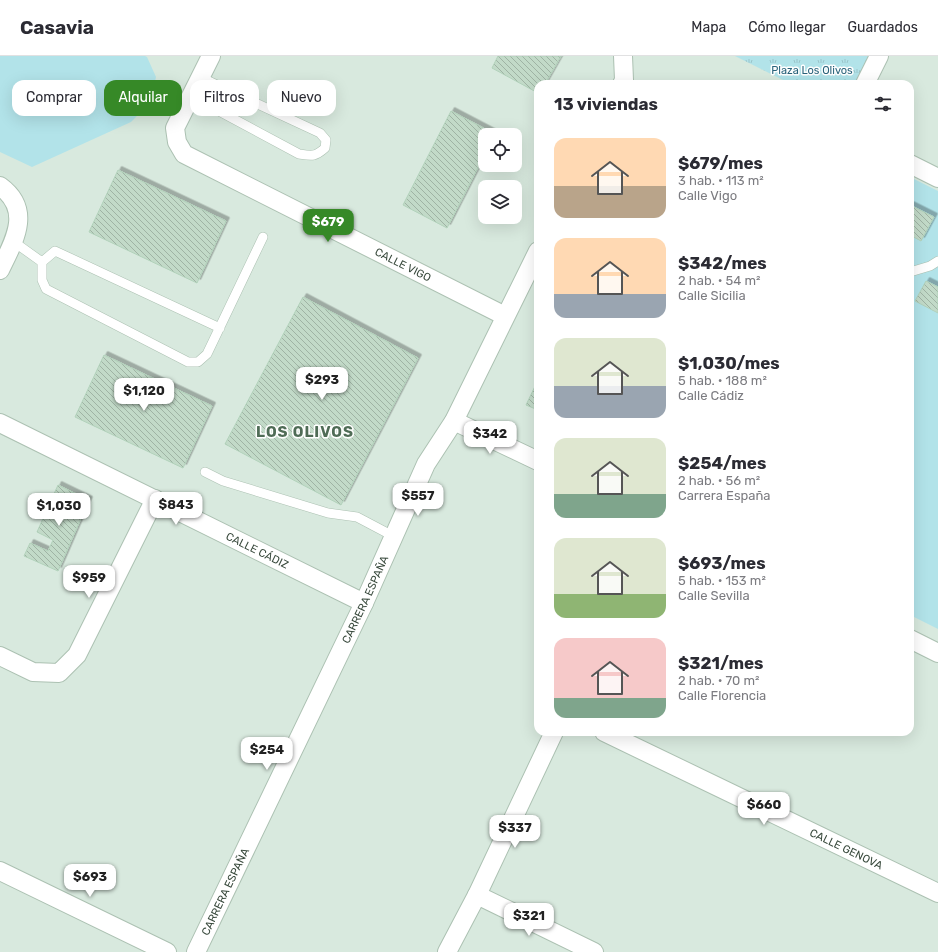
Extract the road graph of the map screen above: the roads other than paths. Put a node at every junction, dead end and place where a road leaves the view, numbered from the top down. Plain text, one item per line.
1 (623, 56) edge
2 (878, 56) edge
3 (203, 63) edge
4 (197, 80) edge
5 (231, 80) edge
6 (624, 80) edge
7 (867, 80) edge
8 (259, 97) edge
9 (190, 98) edge
10 (228, 116) edge
11 (914, 166) edge
12 (938, 178) edge
13 (0, 186) edge
14 (263, 237) dead end
15 (14, 242) junction
16 (534, 259) edge
17 (938, 261) edge
18 (42, 262) junction
19 (0, 270) edge
20 (914, 271) edge
21 (505, 316) junction
22 (220, 328) junction
23 (454, 421) junction
24 (0, 423) edge
25 (534, 459) edge
26 (205, 472) dead end
27 (155, 499) junction
28 (393, 536) junction
29 (364, 603) junction
30 (914, 641) edge
31 (938, 653) edge
32 (0, 656) edge
33 (552, 736) edge
34 (612, 736) edge
35 (0, 871) edge
36 (938, 893) edge
37 (477, 895) junction
38 (167, 952) edge
39 (196, 952) edge
40 (447, 952) edge
41 (594, 952) edge

1 - 6 street
2 - 7 street
3 - 4 street
3 - 5 lane
8 - 10 lane
9 - 21 street, CALLE VIGO
11 - 12 street
13 - 15 street
14 - 22 lane
15 - 18 lane
15 - 19 street
16 - 21 street, CARRERA ESPAÑA
17 - 20 lane
18 - 22 lane
18 - 22 lane
21 - 23 street, CARRERA ESPAÑA
23 - 25 street
23 - 28 street, CARRERA ESPAÑA
24 - 27 street, CALLE CÁDIZ
26 - 28 lane
27 - 29 street, CALLE CÁDIZ
27 - 32 street
28 - 29 street, CARRERA ESPAÑA
29 - 39 street, CARRERA ESPAÑA
30 - 31 street
33 - 37 street
34 - 36 street, CALLE GENOVA
35 - 38 street
37 - 40 street
37 - 41 street

